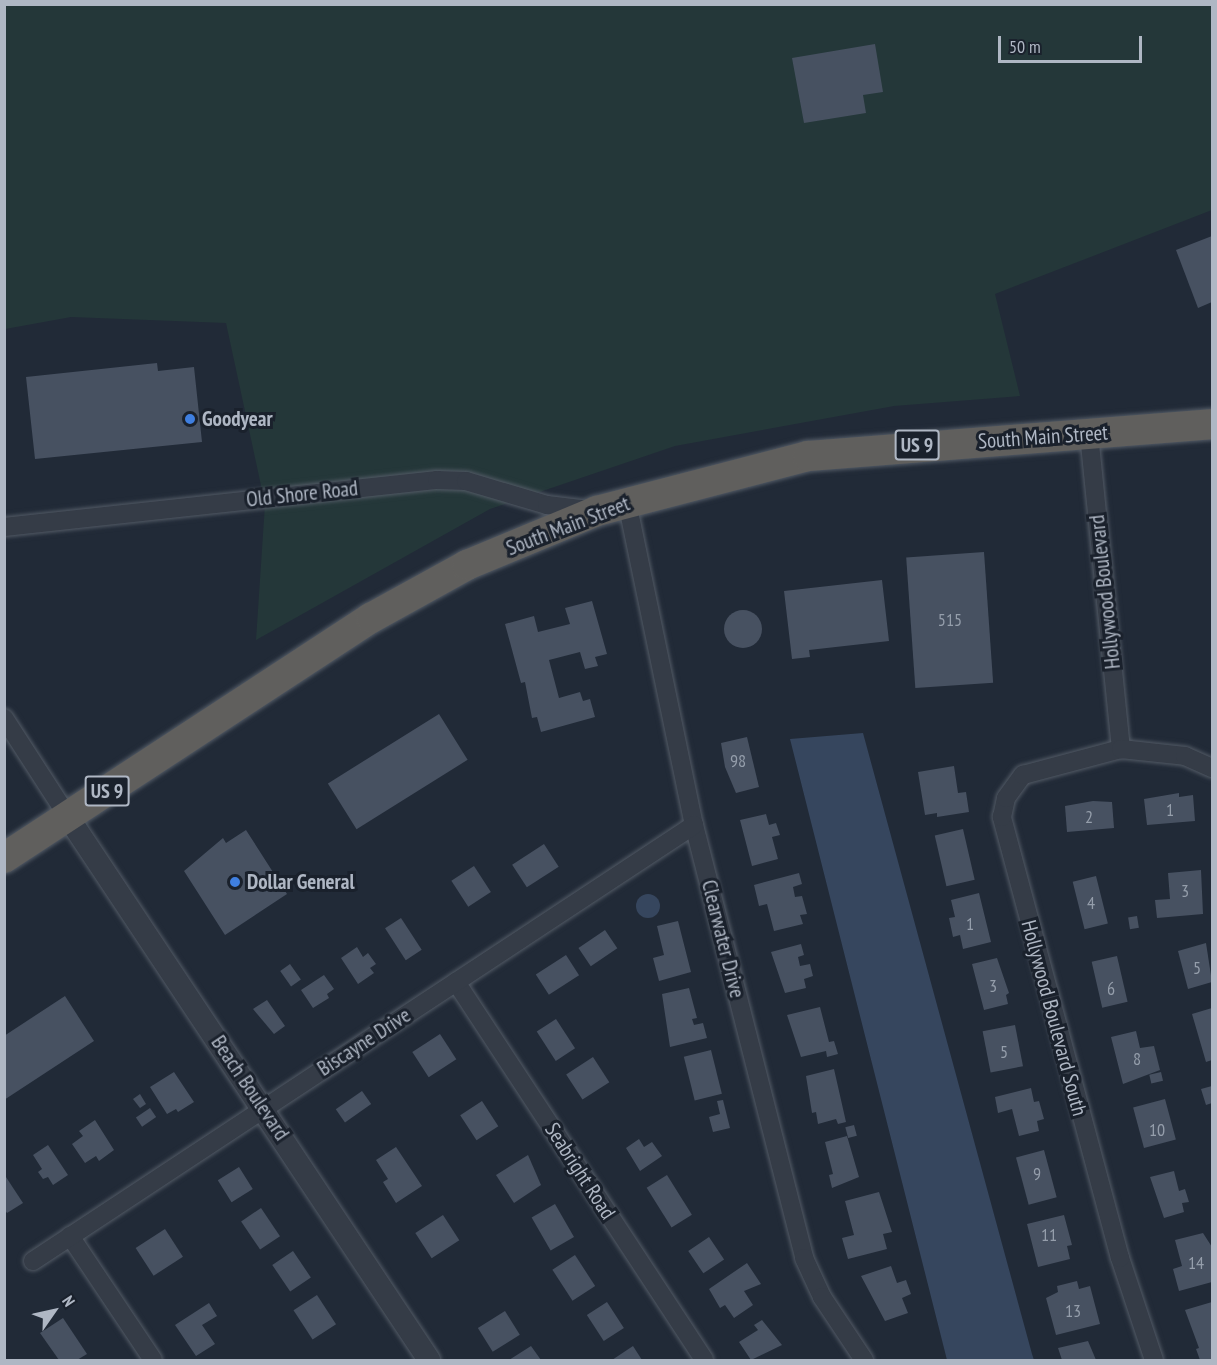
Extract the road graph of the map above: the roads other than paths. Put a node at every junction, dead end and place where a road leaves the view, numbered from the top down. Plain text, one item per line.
1 (1212, 424) edge
2 (1089, 435) junction
3 (627, 502) junction
4 (597, 511) junction
5 (4, 527) edge
6 (4, 718) edge
7 (1121, 749) junction
8 (1212, 768) edge
9 (68, 816) junction
10 (694, 825) junction
11 (4, 858) edge
12 (456, 982) junction
13 (263, 1108) junction
14 (70, 1236) junction
15 (33, 1261) dead end
16 (153, 1360) edge
17 (429, 1360) edge
18 (704, 1360) edge
19 (864, 1360) edge
20 (1154, 1360) edge

1 - 2 highway, South Main Street / US 9
2 - 3 highway, South Main Street / US 9
2 - 7 street, Hollywood Boulevard
3 - 4 highway, South Main Street / US 9
3 - 10 street, Clearwater Drive
4 - 5 street, Old Shore Road
4 - 9 highway, South Main Street / US 9
6 - 9 street
7 - 8 street
7 - 20 street, Hollywood Boulevard South
9 - 11 highway, South Main Street / US 9
9 - 13 street, Beach Boulevard
10 - 12 street, Biscayne Drive
10 - 19 street, Clearwater Drive
12 - 13 street, Biscayne Drive
12 - 18 street, Seabright Road
13 - 14 street, Biscayne Drive
13 - 17 street, Beach Boulevard
14 - 15 street, Biscayne Drive
14 - 16 street

